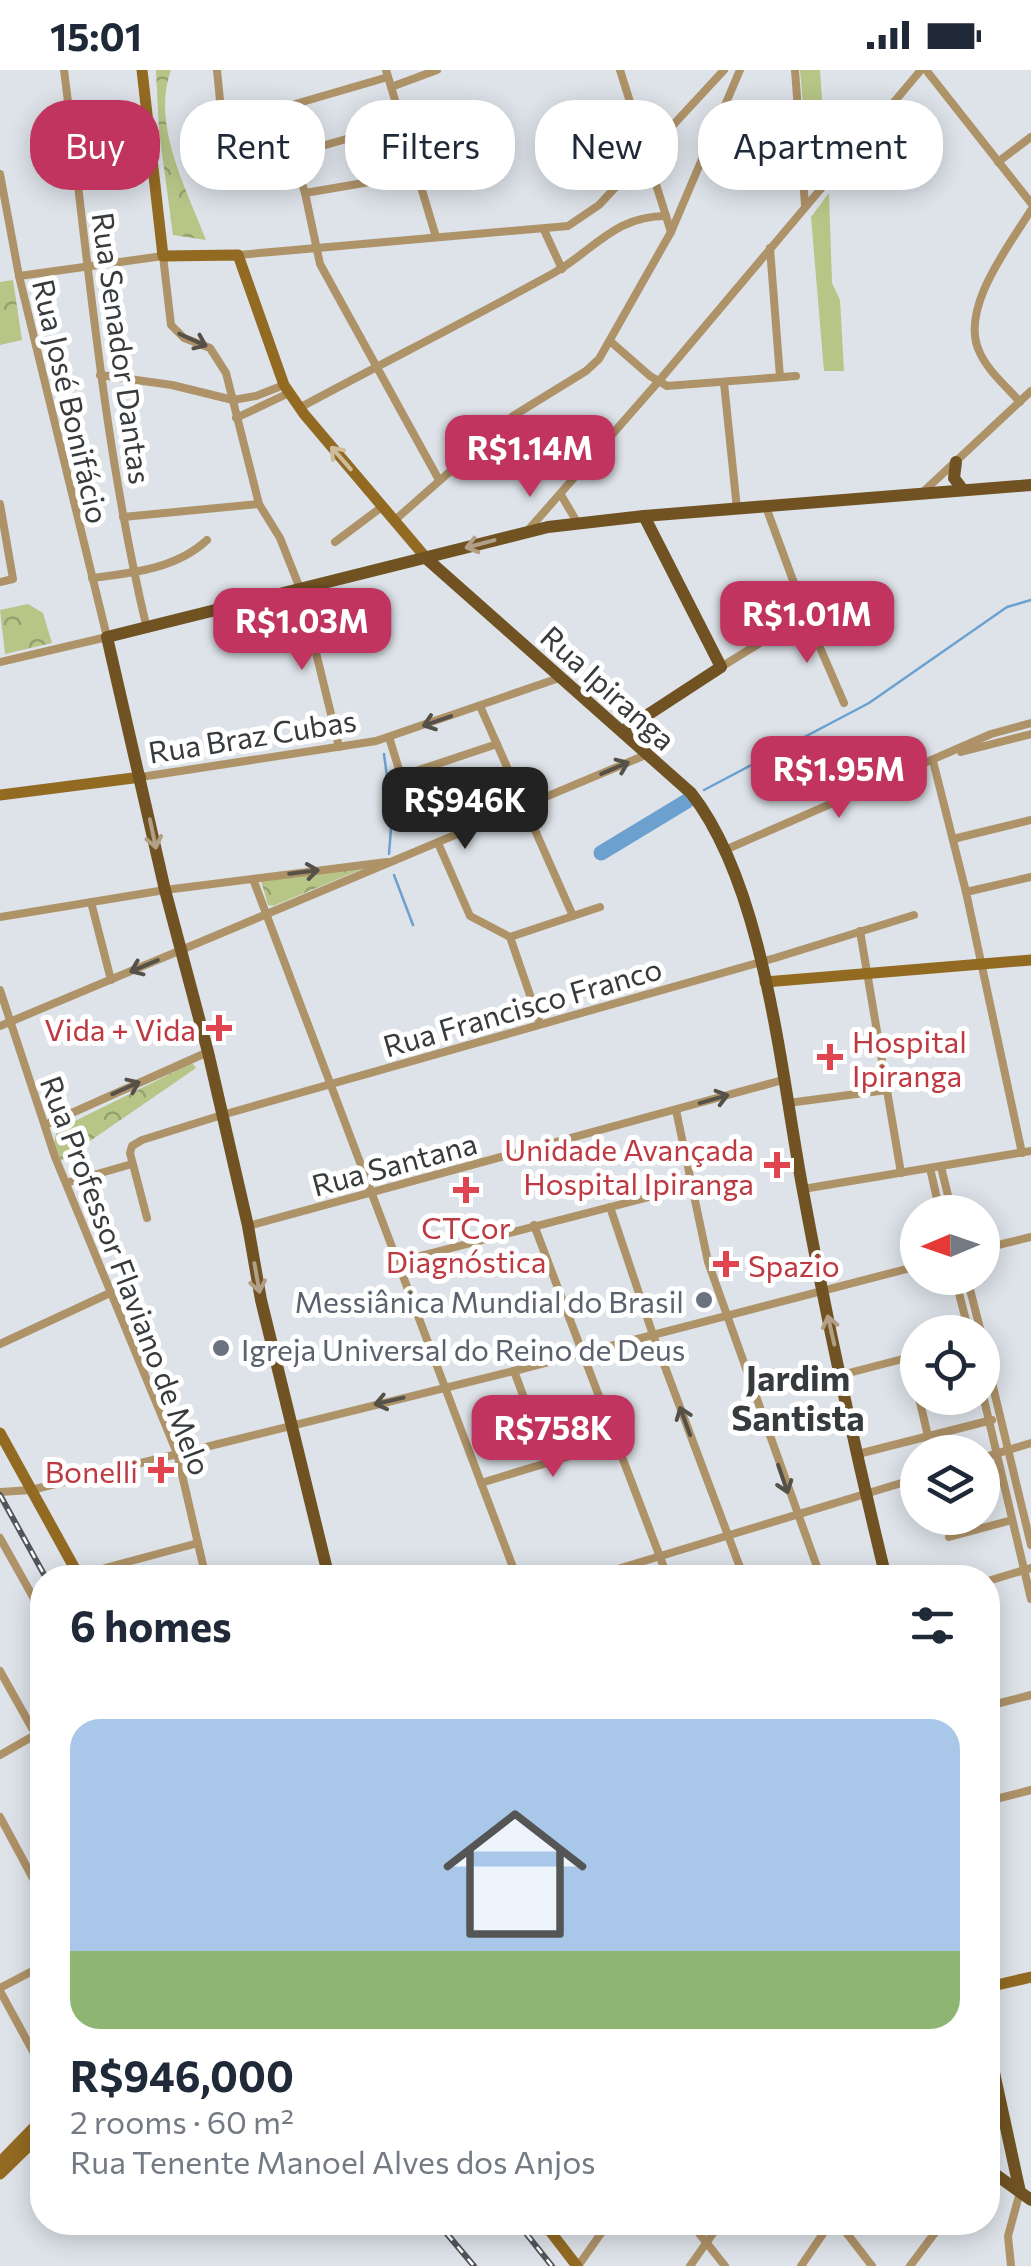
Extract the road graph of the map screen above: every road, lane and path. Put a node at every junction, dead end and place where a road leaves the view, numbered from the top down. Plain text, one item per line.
1 (64, 70) edge
2 (142, 70) edge
3 (217, 70) edge
4 (437, 70) edge
5 (620, 70) edge
6 (724, 70) edge
7 (740, 70) edge
8 (795, 70) edge
9 (923, 70) edge
10 (387, 73) edge
11 (391, 87) junction
12 (220, 100) edge
13 (307, 100) edge
14 (395, 100) edge
15 (629, 100) edge
16 (678, 119) edge
17 (1031, 137) edge
18 (998, 162) junction
19 (0, 174) edge
20 (345, 187) edge
21 (304, 190) edge
22 (422, 190) edge
23 (612, 190) edge
24 (657, 190) edge
25 (305, 194) junction
26 (806, 206) junction
27 (1031, 206) edge
28 (666, 216) junction
29 (544, 230) junction
30 (160, 232) junction
31 (671, 232) junction
32 (436, 237) junction
33 (316, 248) junction
34 (770, 248) junction
35 (238, 254) junction
36 (162, 256) junction
37 (190, 256) junction
38 (88, 267) junction
39 (562, 269) junction
40 (19, 276) junction
41 (610, 341) junction
42 (375, 367) junction
43 (226, 373) junction
44 (100, 376) junction
45 (796, 376) dead end
46 (780, 377) junction
47 (658, 382) junction
48 (724, 382) junction
49 (286, 389) junction
50 (1031, 391) edge
51 (222, 397) junction
52 (233, 400) junction
53 (1020, 402) junction
54 (299, 408) junction
55 (236, 418) junction
56 (956, 462) junction
57 (440, 480) junction
58 (1031, 485) edge
59 (963, 490) junction
60 (922, 492) junction
61 (562, 494) junction
62 (0, 504) edge
63 (258, 504) junction
64 (382, 506) junction
65 (766, 507) junction
66 (737, 509) junction
67 (644, 516) junction
68 (123, 517) junction
69 (395, 520) junction
70 (577, 522) junction
71 (527, 532) junction
72 (207, 540) dead end
73 (335, 542) dead end
74 (427, 559) junction
75 (134, 572) junction
76 (92, 578) junction
77 (0, 582) edge
78 (301, 591) junction
79 (844, 591) dead end
80 (805, 613) junction
81 (148, 629) junction
82 (107, 637) junction
83 (0, 662) edge
84 (721, 668) junction
85 (562, 676) junction
86 (844, 703) dead end
87 (480, 706) junction
88 (1031, 722) edge
89 (623, 731) junction
90 (1031, 734) edge
91 (389, 737) junction
92 (497, 744) junction
93 (339, 747) junction
94 (648, 754) junction
95 (936, 760) junction
96 (141, 777) junction
97 (0, 794) edge
98 (524, 807) junction
99 (1031, 820) edge
100 (954, 839) junction
101 (438, 843) junction
102 (725, 850) junction
103 (400, 859) junction
104 (1031, 878) edge
105 (253, 879) junction
106 (165, 890) junction
107 (966, 892) junction
108 (91, 902) junction
109 (600, 907) dead end
110 (914, 915) dead end
111 (0, 916) edge
112 (267, 916) junction
113 (573, 916) junction
114 (860, 931) junction
115 (510, 937) junction
116 (181, 951) junction
117 (1031, 960) edge
118 (760, 962) junction
119 (979, 962) junction
120 (868, 974) junction
121 (111, 980) junction
122 (765, 982) junction
123 (0, 990) edge
124 (4, 1024) edge
125 (540, 1024) junction
126 (208, 1052) junction
127 (784, 1080) junction
128 (329, 1084) junction
129 (887, 1090) junction
130 (788, 1102) junction
131 (676, 1110) junction
132 (222, 1114) junction
133 (45, 1125) junction
134 (1026, 1152) edge
135 (132, 1164) junction
136 (942, 1167) junction
137 (930, 1168) junction
138 (900, 1172) junction
139 (65, 1180) junction
140 (692, 1186) junction
141 (802, 1189) junction
142 (370, 1192) junction
143 (936, 1195) edge
144 (948, 1195) edge
145 (610, 1207) junction
146 (147, 1218) dead end
147 (534, 1225) junction
148 (248, 1226) junction
149 (1031, 1237) edge
150 (1000, 1245) edge
151 (397, 1262) junction
152 (900, 1271) edge
153 (822, 1291) junction
154 (110, 1293) junction
155 (726, 1314) junction
156 (653, 1335) junction
157 (0, 1344) edge
158 (582, 1353) junction
159 (900, 1359) edge
160 (514, 1371) junction
161 (841, 1375) junction
162 (446, 1388) junction
163 (1000, 1413) edge
164 (988, 1415) edge
165 (1001, 1417) junction
166 (989, 1420) junction
167 (290, 1425) junction
168 (0, 1434) edge
169 (932, 1435) edge
170 (993, 1435) edge
171 (616, 1442) junction
172 (900, 1443) edge
173 (1031, 1443) edge
174 (1010, 1450) junction
175 (177, 1453) junction
176 (1000, 1453) edge
177 (858, 1454) junction
178 (548, 1462) junction
179 (1000, 1464) edge
180 (480, 1482) junction
181 (900, 1484) edge
182 (31, 1490) junction
183 (0, 1492) edge
184 (866, 1494) junction
185 (1021, 1499) junction
186 (1008, 1502) junction
187 (795, 1513) junction
188 (1012, 1520) junction
189 (727, 1534) junction
190 (949, 1537) dead end
191 (0, 1538) edge
192 (198, 1543) junction
193 (1031, 1545) edge
194 (660, 1555) junction
195 (73, 1565) edge
196 (116, 1565) edge
197 (203, 1565) edge
198 (325, 1565) edge
199 (512, 1565) edge
200 (629, 1565) edge
201 (663, 1565) edge
202 (739, 1565) edge
203 (815, 1565) edge
204 (883, 1565) edge
205 (1027, 1569) edge
206 (1000, 1577) edge
207 (30, 1591) edge
208 (1031, 1600) edge
209 (0, 1671) edge
210 (1031, 1695) edge
211 (1000, 1703) edge
212 (30, 1719) edge
213 (30, 1738) edge
214 (0, 1755) edge
215 (1031, 1790) edge
216 (1000, 1798) edge
217 (0, 1817) edge
218 (30, 1873) edge
219 (30, 1973) edge
220 (1031, 1977) edge
221 (1000, 1983) edge
222 (0, 1990) edge
223 (30, 2046) edge
224 (1000, 2102) edge
225 (30, 2134) edge
226 (30, 2144) edge
227 (1012, 2159) junction
228 (0, 2170) edge
229 (1002, 2178) joint
230 (1026, 2196) edge
231 (553, 2235) edge
232 (600, 2235) edge
233 (701, 2235) edge
234 (712, 2235) edge
235 (824, 2235) edge
236 (845, 2235) edge
237 (933, 2235) edge
238 (707, 2242) junction
239 (578, 2266) edge
240 (690, 2266) edge
241 (725, 2266) edge
242 (801, 2266) edge
243 (872, 2266) edge
244 (910, 2266) edge
245 (1011, 2266) edge

1 - 38 street, Rua Senador Dantas
2 - 30 main road
3 - 12 street
4 - 11 street
5 - 15 street
6 - 16 street
7 - 31 street
8 - 26 street
9 - 18 street
9 - 26 street
10 - 11 street
10 - 13 street
11 - 14 street
17 - 18 street
18 - 27 street
19 - 40 street, Rua José Bonifácio
20 - 25 street
21 - 25 street
22 - 32 street
23 - 29 street
24 - 28 street
25 - 33 street
26 - 34 street
27 - 53 street
28 - 31 street
28 - 39 street
29 - 32 street
29 - 39 street
30 - 36 main road
30 - 37 main road
31 - 41 street
32 - 33 street
33 - 35 street
33 - 42 street
34 - 46 street
34 - 47 street
35 - 37 main road
35 - 49 main road, Rua Ipiranga
36 - 37 main road
36 - 38 street
36 -> 43 street
38 - 40 street
38 - 44 street, Rua Senador Dantas
39 - 42 street
40 - 76 street, Rua José Bonifácio
41 - 47 street
41 - 57 street
42 - 54 street
42 - 57 street
43 - 51 street
43 - 52 street
44 - 51 street
44 - 68 street, Rua Senador Dantas
45 - 46 street
46 - 48 street
47 - 48 street
47 - 61 street
48 - 66 street
49 - 52 street
49 - 54 main road, Rua Ipiranga
49 - 55 street
50 - 53 street
51 - 52 street
52 - 55 street
53 - 56 street
64 -> 54 main road, Rua Ipiranga
55 - 63 street
56 - 59 main road
56 - 60 street
57 - 69 street
58 - 59 main road
59 - 60 main road
60 - 65 main road
61 - 70 street
61 - 71 street
62 - 77 street
63 - 68 street
63 - 78 street
64 - 69 main road, Rua Ipiranga
64 - 73 street
65 - 66 main road
65 - 80 street
66 - 67 main road
67 - 70 main road
67 - 84 main road
68 - 75 street, Rua Senador Dantas
69 - 74 main road, Rua Ipiranga
70 - 71 main road
71 -> 74 main road
72 - 75 street
74 - 78 main road
74 - 85 main road, Rua Ipiranga
75 - 76 street
75 - 81 street, Rua Senador Dantas
76 - 82 street, Rua José Bonifácio
78 - 81 main road
78 - 93 street
79 - 80 street
80 - 84 street
80 - 86 street
81 - 82 main road
82 - 83 street
82 - 96 main road
84 - 89 main road
85 - 87 street, Rua Braz Cubas
85 - 89 main road, Rua Ipiranga
87 -> 91 street, Rua Braz Cubas
87 - 92 street
88 - 95 street
89 - 94 main road, Rua Ipiranga
90 - 95 street
91 - 92 street
91 - 93 street, Rua Braz Cubas
92 - 98 street
93 - 96 street, Rua Braz Cubas
98 -> 94 street
94 - 102 main road, Rua Ipiranga
95 - 100 street
95 - 102 street
96 - 97 main road, Rua Braz Cubas
96 -> 106 main road
98 - 101 street
98 - 113 street
99 - 100 street
100 - 107 street
101 - 103 street
101 - 115 street
102 - 118 main road, Rua Ipiranga
105 -> 103 street
103 - 112 street
104 - 107 street
105 - 106 street
105 - 112 street
106 - 108 street
106 - 116 main road
107 - 119 street
108 - 111 street
108 - 121 street
109 - 113 street
110 - 114 street, Rua Francisco Franco
112 - 116 street
112 - 128 street
113 - 115 street
114 - 118 street, Rua Francisco Franco
114 - 120 street
115 - 125 street
116 -> 121 street
116 - 126 main road
117 - 119 main road
118 - 122 main road, Rua Ipiranga
118 - 125 street, Rua Francisco Franco
119 - 120 main road
119 - 134 street
120 - 122 main road
120 - 129 street
121 - 124 street
122 - 127 main road, Rua Ipiranga
123 - 124 street, Rua Professor Flaviano de Melo
124 - 133 street, Rua Professor Flaviano de Melo
125 - 128 street, Rua Francisco Franco
126 - 132 main road
133 -> 126 street
127 - 130 main road, Rua Ipiranga
131 -> 127 street, Rua Santana
128 - 132 street, Rua Francisco Franco
128 - 142 street
129 - 130 street
129 - 138 street
130 - 141 main road, Rua Ipiranga
131 - 140 street
131 - 142 street, Rua Santana
132 - 135 street, Rua Francisco Franco
132 - 148 main road
133 - 139 street, Rua Professor Flaviano de Melo
134 - 136 street
135 - 139 street
135 - 146 street
136 - 137 street
136 - 144 street
137 - 138 street
137 - 143 street
138 - 141 street
139 - 154 street, Rua Professor Flaviano de Melo
140 - 145 street
140 - 155 street
141 - 153 main road, Rua Ipiranga
142 - 148 street, Rua Santana
142 - 151 street
145 - 147 street
145 - 156 street
147 - 151 street
147 - 158 street
148 -> 167 main road
149 - 150 street
151 - 162 street
152 - 153 street
153 - 155 street
161 -> 153 main road, Rua Ipiranga
154 - 157 street
154 - 175 street, Rua Professor Flaviano de Melo
155 - 156 street
155 -> 187 street
156 - 158 street
189 -> 156 street
158 - 160 street
158 - 171 street
159 - 161 street
160 - 162 street
160 - 178 street
161 - 177 main road, Rua Ipiranga
162 -> 167 street
162 - 180 street
163 - 165 street
164 - 166 street
165 - 166 street
165 - 174 street
166 - 169 street
166 - 170 street
167 - 175 street
167 - 198 main road
168 - 182 main road
171 - 178 street
171 - 194 street
172 - 177 street
173 - 174 street
174 - 176 street
174 - 185 street
175 - 182 street
175 - 192 street, Rua Professor Flaviano de Melo
177 - 184 main road, Rua Ipiranga
178 - 180 street
179 - 186 street
180 - 199 street
181 - 184 street
182 - 183 street
182 - 195 main road
184 - 187 street
184 - 204 main road, Rua Ipiranga
185 - 186 street
185 - 193 street
186 - 188 street
187 - 189 street
187 - 203 street
188 - 190 street
188 - 205 street
189 - 194 street
189 - 202 street
191 - 207 street
192 - 196 street
192 - 197 street, Rua Professor Flaviano de Melo
194 - 200 street
194 - 201 street
205 - 206 street
205 - 208 street
209 - 212 street
210 - 211 street
213 - 214 street
215 - 216 street
217 - 218 street
219 - 222 street
220 - 221 main road
222 - 223 street
224 - 227 main road
225 - 228 main road
226 - 228 main road
227 - 229 main road
227 - 230 main road
229 - 230 main road
230 - 245 street
231 - 239 main road
232 - 239 street
233 - 238 street
234 - 238 street
235 - 242 street
236 - 243 street
237 - 244 street
238 - 240 street
238 - 241 street

